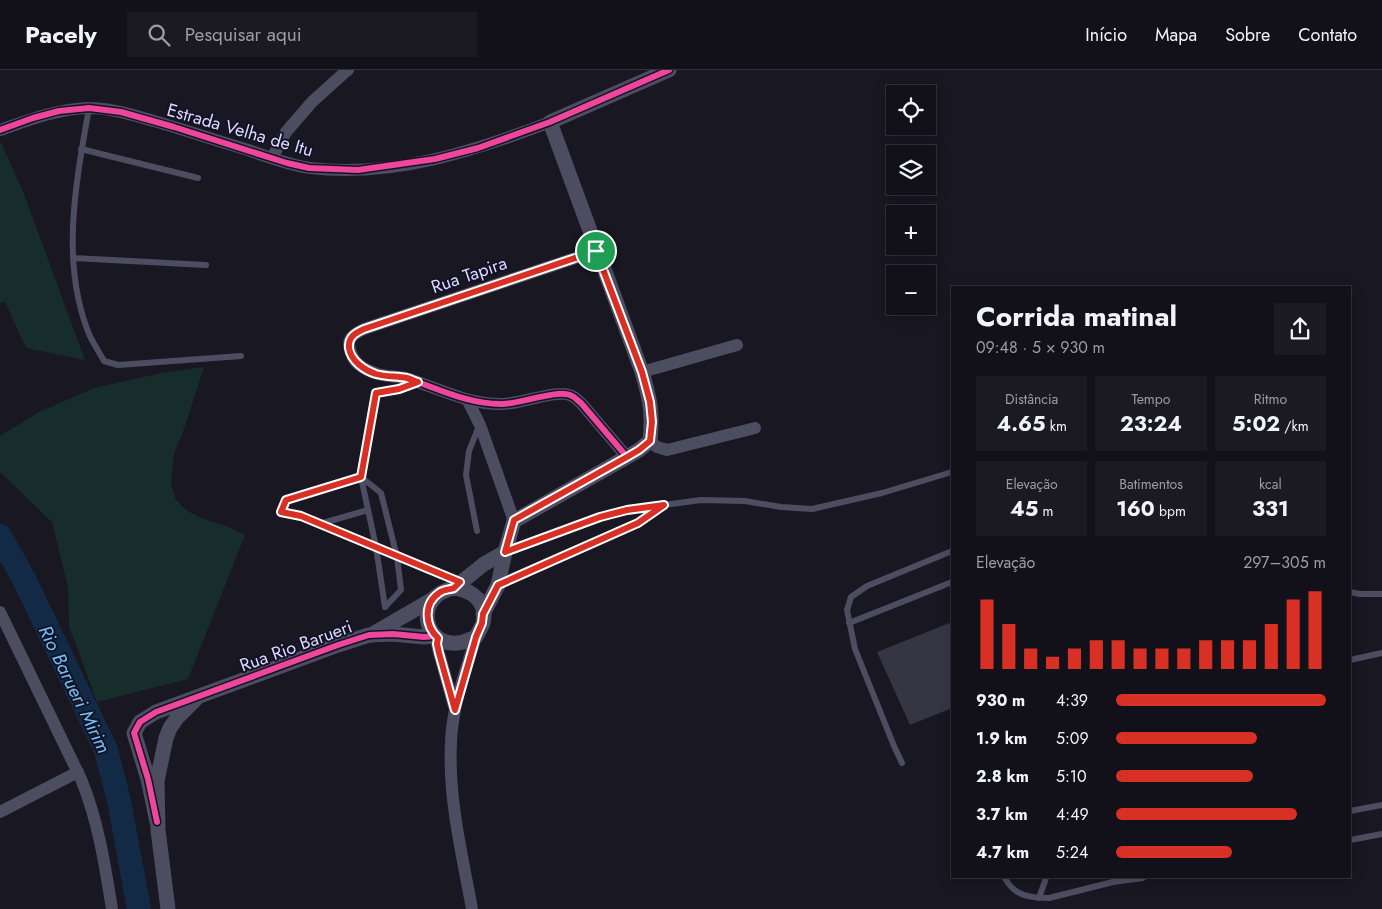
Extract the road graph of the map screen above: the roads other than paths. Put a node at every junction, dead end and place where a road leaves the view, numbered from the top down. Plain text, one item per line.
1 (348, 70) edge
2 (669, 70) edge
3 (89, 108) junction
4 (550, 122) junction
5 (0, 130) edge
6 (81, 149) junction
7 (272, 158) junction
8 (198, 178) dead end
9 (596, 251) junction
10 (73, 258) junction
11 (206, 265) dead end
12 (737, 345) dead end
13 (241, 356) dead end
14 (642, 372) junction
15 (418, 382) junction
16 (468, 401) junction
17 (480, 425) junction
18 (754, 428) dead end
19 (650, 441) junction
20 (627, 457) junction
21 (951, 472) edge
22 (361, 477) junction
23 (664, 505) junction
24 (368, 510) junction
25 (514, 520) junction
26 (318, 524) junction
27 (477, 531) dead end
28 (376, 548) junction
29 (951, 551) edge
30 (505, 552) junction
31 (397, 557) junction
32 (951, 582) edge
33 (457, 585) junction
34 (498, 585) junction
35 (1351, 592) edge
36 (1382, 594) edge
37 (433, 599) junction
38 (0, 612) edge
39 (483, 614) junction
40 (849, 623) junction
41 (370, 635) junction
42 (437, 637) junction
43 (476, 637) junction
44 (1382, 653) edge
45 (1351, 660) edge
46 (198, 697) junction
47 (455, 710) junction
48 (902, 763) dead end
49 (78, 772) junction
50 (1382, 804) edge
51 (1351, 811) edge
52 (0, 812) edge
53 (157, 822) junction
54 (1382, 834) edge
55 (1351, 840) edge
56 (1005, 878) edge
57 (1046, 878) edge
58 (1143, 878) edge
59 (1039, 898) junction
60 (112, 909) edge
61 (168, 909) edge
62 (472, 909) edge

1 - 7 street
2 - 4 street, Estrada Velha de Itu
3 - 5 street, Estrada Velha de Itu
3 - 6 lane
3 - 7 street, Estrada Velha de Itu
4 - 7 street, Estrada Velha de Itu
4 - 9 street
6 - 8 lane
6 - 10 lane
9 - 14 street
9 - 15 street, Rua Tapira
10 - 11 lane
10 - 13 lane
12 - 14 street
14 - 19 street
15 - 16 street
15 - 22 lane
16 - 17 street
16 - 20 street
17 - 25 street
17 - 27 lane
18 - 19 street
19 - 20 street
20 - 25 street
21 - 23 lane
22 - 24 lane
22 - 26 lane
22 - 31 lane
23 - 30 lane
23 - 34 lane
24 - 26 lane
24 - 28 lane
25 - 30 street
26 - 28 lane
28 - 31 lane
28 - 31 lane
29 - 40 lane
30 - 33 street
30 - 34 street
31 - 33 lane
32 - 40 lane
33 - 37 street
33 - 39 street
34 - 39 street
35 - 36 lane
37 - 41 street, Rua Rio Barueri
37 - 42 street
38 - 49 street
39 - 43 street
40 - 48 lane
41 - 42 street, Rua Rio Barueri
41 - 46 street, Rua Rio Barueri
42 - 43 street
42 - 47 street
43 - 47 street
44 - 45 lane
46 - 53 street
46 - 53 street, Rua Rio Barueri
47 - 62 street
49 - 52 street
49 - 60 street
50 - 51 lane
53 - 61 street
54 - 55 lane
56 - 59 lane
57 - 59 lane
58 - 59 lane

